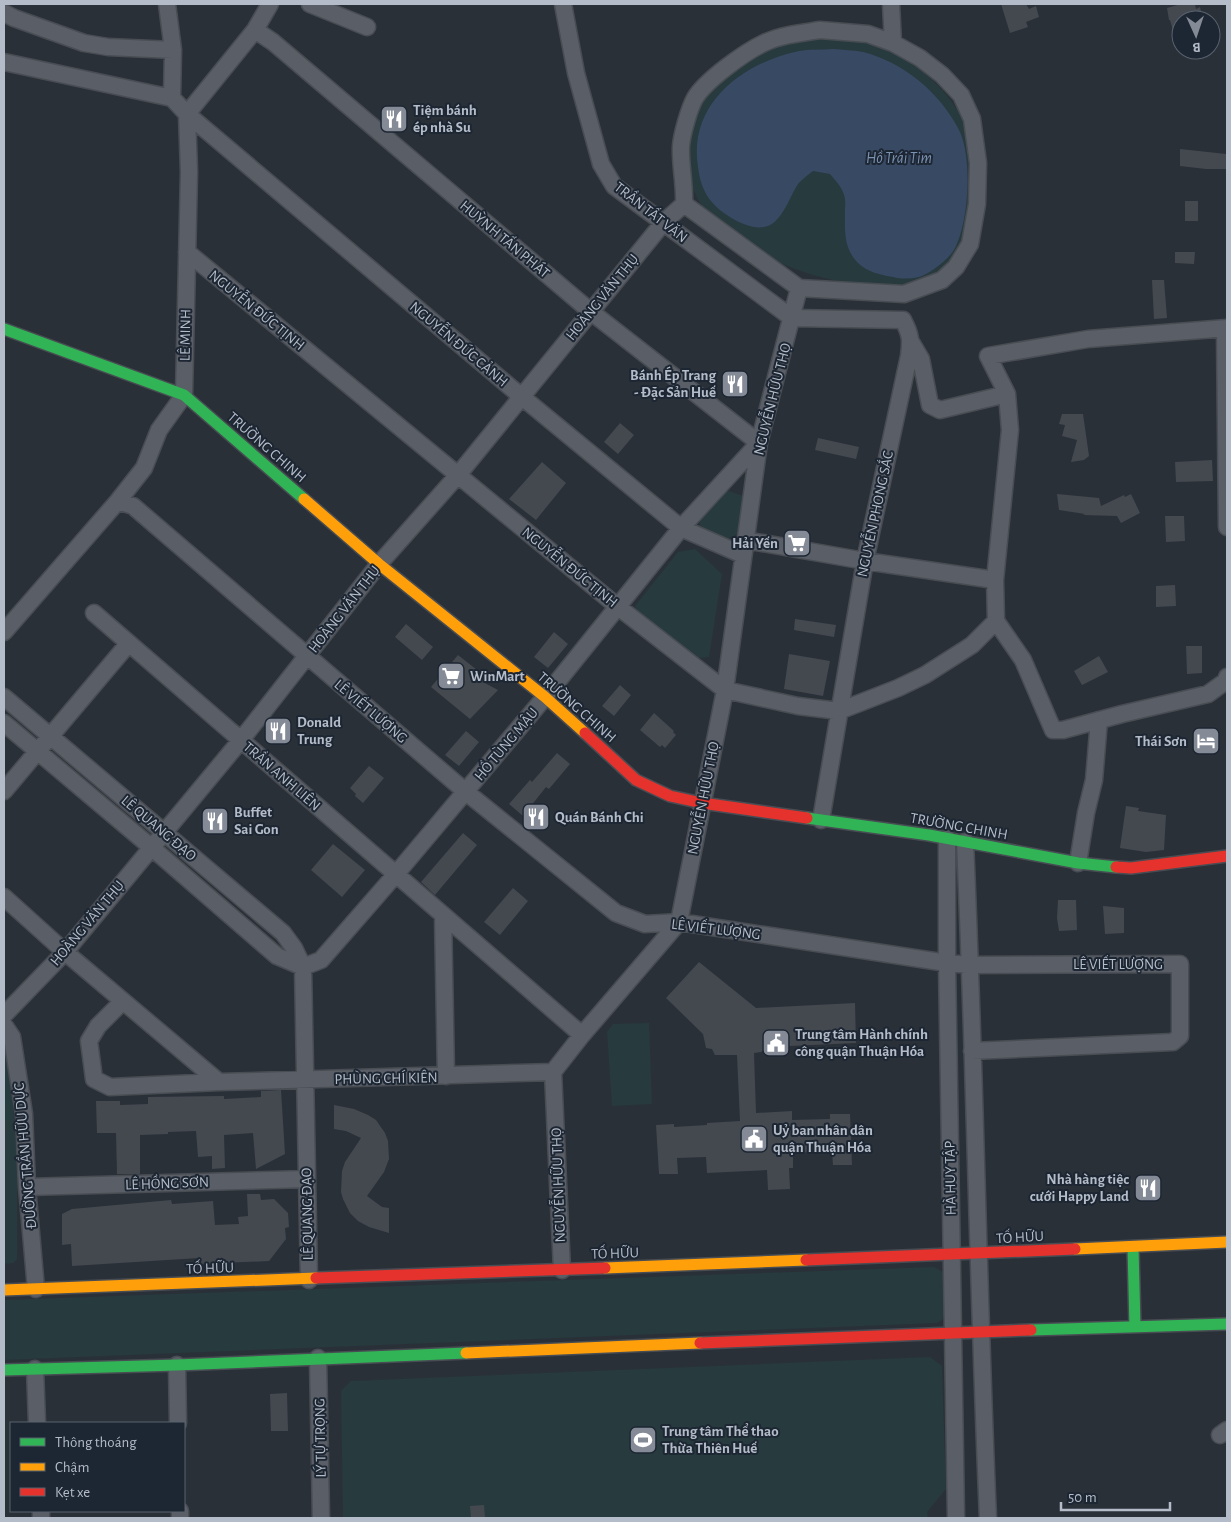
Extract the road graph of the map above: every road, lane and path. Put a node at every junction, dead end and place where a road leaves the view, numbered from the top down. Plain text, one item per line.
1 (167, 4) edge
2 (270, 4) edge
3 (310, 4) edge
4 (562, 4) edge
5 (891, 4) edge
6 (4, 13) edge
7 (367, 27) dead end
8 (255, 30) junction
9 (893, 44) junction
10 (173, 50) junction
11 (4, 62) edge
12 (172, 98) junction
13 (187, 114) junction
14 (684, 204) junction
15 (663, 223) junction
16 (187, 252) junction
17 (799, 288) junction
18 (904, 294) junction
19 (590, 311) junction
20 (792, 318) junction
21 (903, 320) junction
22 (4, 328) edge
23 (1226, 329) edge
24 (911, 342) junction
25 (1007, 394) junction
26 (184, 395) junction
27 (522, 397) junction
28 (759, 443) junction
29 (458, 475) junction
30 (118, 501) junction
31 (1227, 526) edge
32 (681, 528) junction
33 (744, 548) junction
34 (865, 562) junction
35 (380, 564) junction
36 (996, 580) junction
37 (617, 606) junction
38 (94, 613) dead end
39 (996, 621) junction
40 (4, 632) edge
41 (129, 643) junction
42 (306, 656) junction
43 (1227, 677) edge
44 (725, 690) junction
45 (4, 697) edge
46 (545, 697) junction
47 (839, 711) junction
48 (1099, 720) junction
49 (4, 723) edge
50 (50, 736) junction
51 (241, 740) junction
52 (38, 751) junction
53 (4, 791) edge
54 (466, 792) junction
55 (702, 802) junction
56 (821, 820) junction
57 (164, 832) junction
58 (947, 839) junction
59 (965, 842) junction
60 (151, 847) junction
61 (1227, 856) edge
62 (1078, 863) junction
63 (396, 874) junction
64 (4, 898) edge
65 (443, 915) junction
66 (679, 922) junction
67 (65, 952) junction
68 (947, 963) junction
69 (970, 965) junction
70 (303, 967) junction
71 (123, 1001) junction
72 (4, 1015) edge
73 (4, 1025) edge
74 (582, 1035) junction
75 (972, 1051) junction
76 (553, 1072) junction
77 (446, 1076) junction
78 (305, 1080) junction
79 (219, 1082) junction
80 (307, 1179) junction
81 (27, 1188) junction
82 (1227, 1242) edge
83 (1133, 1247) junction
84 (978, 1254) junction
85 (952, 1255) junction
86 (562, 1270) junction
87 (309, 1280) junction
88 (36, 1289) junction
89 (4, 1290) edge
90 (1227, 1324) edge
91 (1135, 1327) junction
92 (980, 1332) junction
93 (953, 1333) junction
94 (318, 1358) junction
95 (177, 1365) junction
96 (36, 1369) junction
97 (4, 1370) edge
98 (38, 1422) edge
99 (178, 1422) edge
100 (321, 1518) edge
101 (956, 1518) edge
102 (988, 1518) edge

1 - 10 street
2 - 8 street
3 - 7 street
4 - 15 street, TRẦN TẤT VĂN
5 - 9 street
6 - 10 street
8 - 13 street
8 - 19 street, HUỲNH TẤN PHÁT
9 - 14 street
9 - 18 street
10 - 12 street
11 - 12 street
12 - 13 street, NGUYỄN ĐỨC CẢNH
13 - 16 street, LÊ MINH
13 - 27 street, NGUYỄN ĐỨC CẢNH
14 - 15 street, HOÀNG VĂN THỤ
14 - 17 street
15 - 19 street, HOÀNG VĂN THỤ
15 - 20 street, TRẦN TẤT VĂN
16 - 26 street, LÊ MINH
16 - 29 street, NGUYỄN ĐỨC TỊNH
17 - 18 street
17 - 20 street, NGUYỄN HỮU THỌ
18 - 21 street
19 - 27 street, HOÀNG VĂN THỤ
19 - 28 street, HUỲNH TẤN PHÁT
20 - 21 street
20 - 28 street, NGUYỄN HỮU THỌ
21 - 24 street
22 - 26 main road, TRƯỜNG CHINH
23 - 25 street
23 - 31 street
24 - 25 street
24 - 34 street, NGUYỄN PHONG SẮC
25 - 36 street
26 - 30 street
26 - 35 main road, TRƯỜNG CHINH
27 - 29 street, HOÀNG VĂN THỤ
27 - 32 street, NGUYỄN ĐỨC CẢNH
28 - 32 street, HỒ TÙNG MẬU
28 - 33 street, NGUYỄN HỮU THỌ
29 - 35 street, HOÀNG VĂN THỤ
29 - 37 street, NGUYỄN ĐỨC TỊNH
30 - 40 street
30 - 42 street, LÊ VIẾT LƯỢNG
32 - 33 street, NGUYỄN ĐỨC CẢNH
32 - 37 street, HỒ TÙNG MẬU
33 - 34 street, NGUYỄN ĐỨC CẢNH
33 - 44 street, NGUYỄN HỮU THỌ
34 - 36 street, NGUYỄN ĐỨC CẢNH
34 - 47 street, NGUYỄN PHONG SẮC
35 - 42 street, HOÀNG VĂN THỤ
35 - 46 main road, TRƯỜNG CHINH
36 - 39 street
37 - 44 street, NGUYỄN ĐỨC TỊNH
37 - 46 street, HỒ TÙNG MẬU
38 - 41 street, TRẦN ANH LIÊN
39 - 47 street, NGUYỄN ĐỨC TỊNH
39 - 48 street
41 - 50 street
41 - 51 street, TRẦN ANH LIÊN
42 - 51 street, HOÀNG VĂN THỤ
42 - 54 street, LÊ VIẾT LƯỢNG
43 - 48 street
44 - 47 street, NGUYỄN ĐỨC TỊNH
44 - 55 street, NGUYỄN HỮU THỌ
45 - 50 street, LÊ QUANG ĐẠO
46 - 54 street, HỒ TÙNG MẬU
46 - 55 main road, TRƯỜNG CHINH
47 - 56 street, NGUYỄN PHONG SẮC
48 - 62 street
49 - 52 street, LÊ QUANG ĐẠO
50 - 52 street
50 - 57 street, LÊ QUANG ĐẠO
51 - 57 street, HOÀNG VĂN THỤ
51 - 63 street, TRẦN ANH LIÊN
52 - 53 street
52 - 60 street, LÊ QUANG ĐẠO
54 - 63 street, HỒ TÙNG MẬU
54 - 66 street, LÊ VIẾT LƯỢNG
55 - 56 main road, TRƯỜNG CHINH
55 - 66 street, NGUYỄN HỮU THỌ
56 - 58 main road, TRƯỜNG CHINH
57 - 60 street, HOÀNG VĂN THỤ
57 - 70 street, LÊ QUANG ĐẠO
58 - 59 main road, TRƯỜNG CHINH
58 - 68 street, HÀ HUY TẬP
59 - 62 main road, TRƯỜNG CHINH
59 - 69 street, HÀ HUY TẬP
60 - 67 street, HOÀNG VĂN THỤ
60 - 70 street, LÊ QUANG ĐẠO
61 - 62 main road, TRƯỜNG CHINH
63 - 65 street, TRẦN ANH LIÊN
63 - 70 street, HỒ TÙNG MẬU
64 - 67 street
65 - 74 street, TRẦN ANH LIÊN
65 - 77 street
66 - 68 street, LÊ VIẾT LƯỢNG
66 - 74 street, NGUYỄN HỮU THỌ
67 - 71 street
67 - 72 street, HOÀNG VĂN THỤ
68 - 69 street, LÊ VIẾT LƯỢNG
68 - 85 street, HÀ HUY TẬP
69 - 75 street, HÀ HUY TẬP
69 - 75 street, LÊ VIẾT LƯỢNG
70 - 78 street, LÊ QUANG ĐẠO
71 - 79 street
71 - 79 street, PHÙNG CHÍ KIÊN
73 - 81 street, ĐƯỜNG TRẦN HỮU DỰC
74 - 76 street, NGUYỄN HỮU THỌ
75 - 84 street, HÀ HUY TẬP
76 - 77 street, PHÙNG CHÍ KIÊN
76 - 86 street, NGUYỄN HỮU THỌ
77 - 78 street, PHÙNG CHÍ KIÊN
78 - 79 street, PHÙNG CHÍ KIÊN
78 - 80 street, LÊ QUANG ĐẠO
80 - 81 street, LÊ HỒNG SƠN
80 - 87 street, LÊ QUANG ĐẠO
81 - 88 street, ĐƯỜNG TRẦN HỮU DỰC
82 - 83 main road, TỐ HỮU
83 - 84 main road, TỐ HỮU
83 - 91 main road
84 - 85 main road, TỐ HỮU
84 - 92 street, HÀ HUY TẬP
85 - 86 main road, TỐ HỮU
85 - 93 street, HÀ HUY TẬP
86 - 87 main road, TỐ HỮU
87 - 88 main road, TỐ HỮU
88 - 89 main road, TỐ HỮU
90 - 91 main road
91 - 92 main road
92 - 93 main road
92 - 102 street, HÀ HUY TẬP
93 - 94 main road
93 - 101 street, HÀ HUY TẬP
94 - 95 main road
94 - 100 street, LÝ TỰ TRỌNG
95 - 96 main road
95 - 99 street
96 - 97 main road
96 - 98 street

